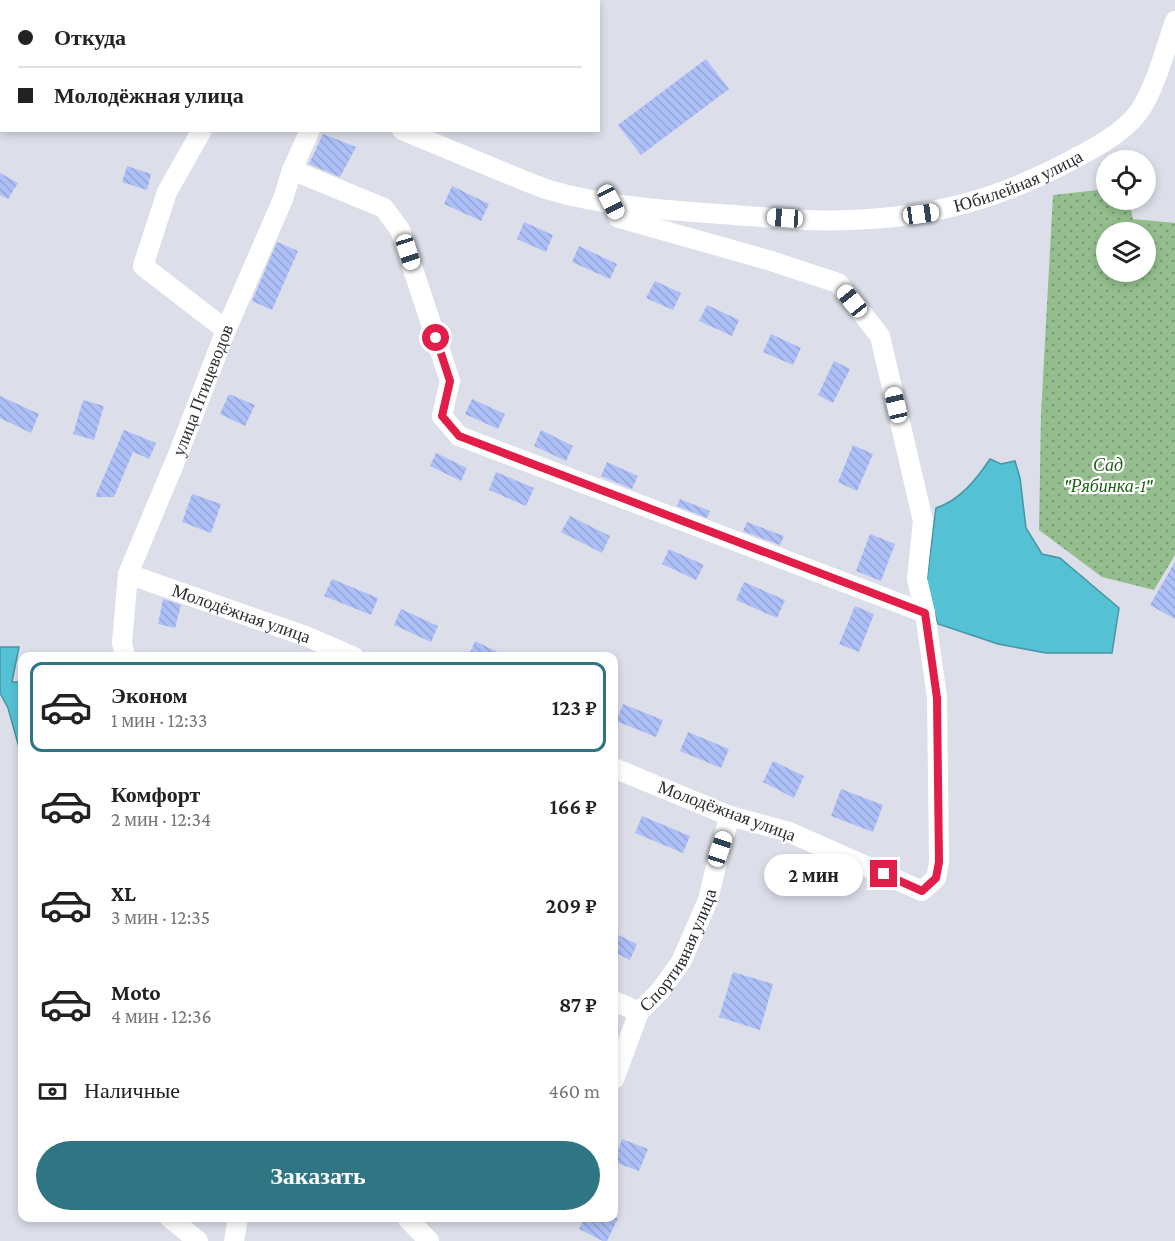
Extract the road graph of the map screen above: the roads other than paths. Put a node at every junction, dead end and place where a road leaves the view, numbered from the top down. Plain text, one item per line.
1 (1175, 21) edge
2 (1167, 73) edge
3 (201, 132) edge
4 (309, 132) edge
5 (407, 132) edge
6 (292, 170) junction
7 (611, 202) junction
8 (226, 330) junction
9 (128, 574) junction
10 (925, 613) junction
11 (124, 652) edge
12 (342, 652) edge
13 (618, 770) edge
14 (730, 816) junction
15 (618, 1003) edge
16 (639, 1012) junction
17 (618, 1068) edge
18 (175, 1222) edge
19 (237, 1222) edge
20 (411, 1222) edge
21 (198, 1241) edge
22 (234, 1241) edge
23 (429, 1241) edge

1 - 2 street, Юбилейная улица
2 - 7 street, Юбилейная улица
3 - 8 street
4 - 6 street, улица Птицеводов
5 - 7 street, Юбилейная улица
6 - 8 street, улица Птицеводов
6 - 10 street
7 - 10 street
8 - 9 street, улица Птицеводов
9 - 11 street, улица Птицеводов
9 - 12 street, Молодёжная улица
10 - 14 street, Молодёжная улица
13 - 14 street, Молодёжная улица
14 - 16 street, Спортивная улица
15 - 16 street
16 - 17 street, Спортивная улица
18 - 21 street
19 - 22 street
20 - 23 street

